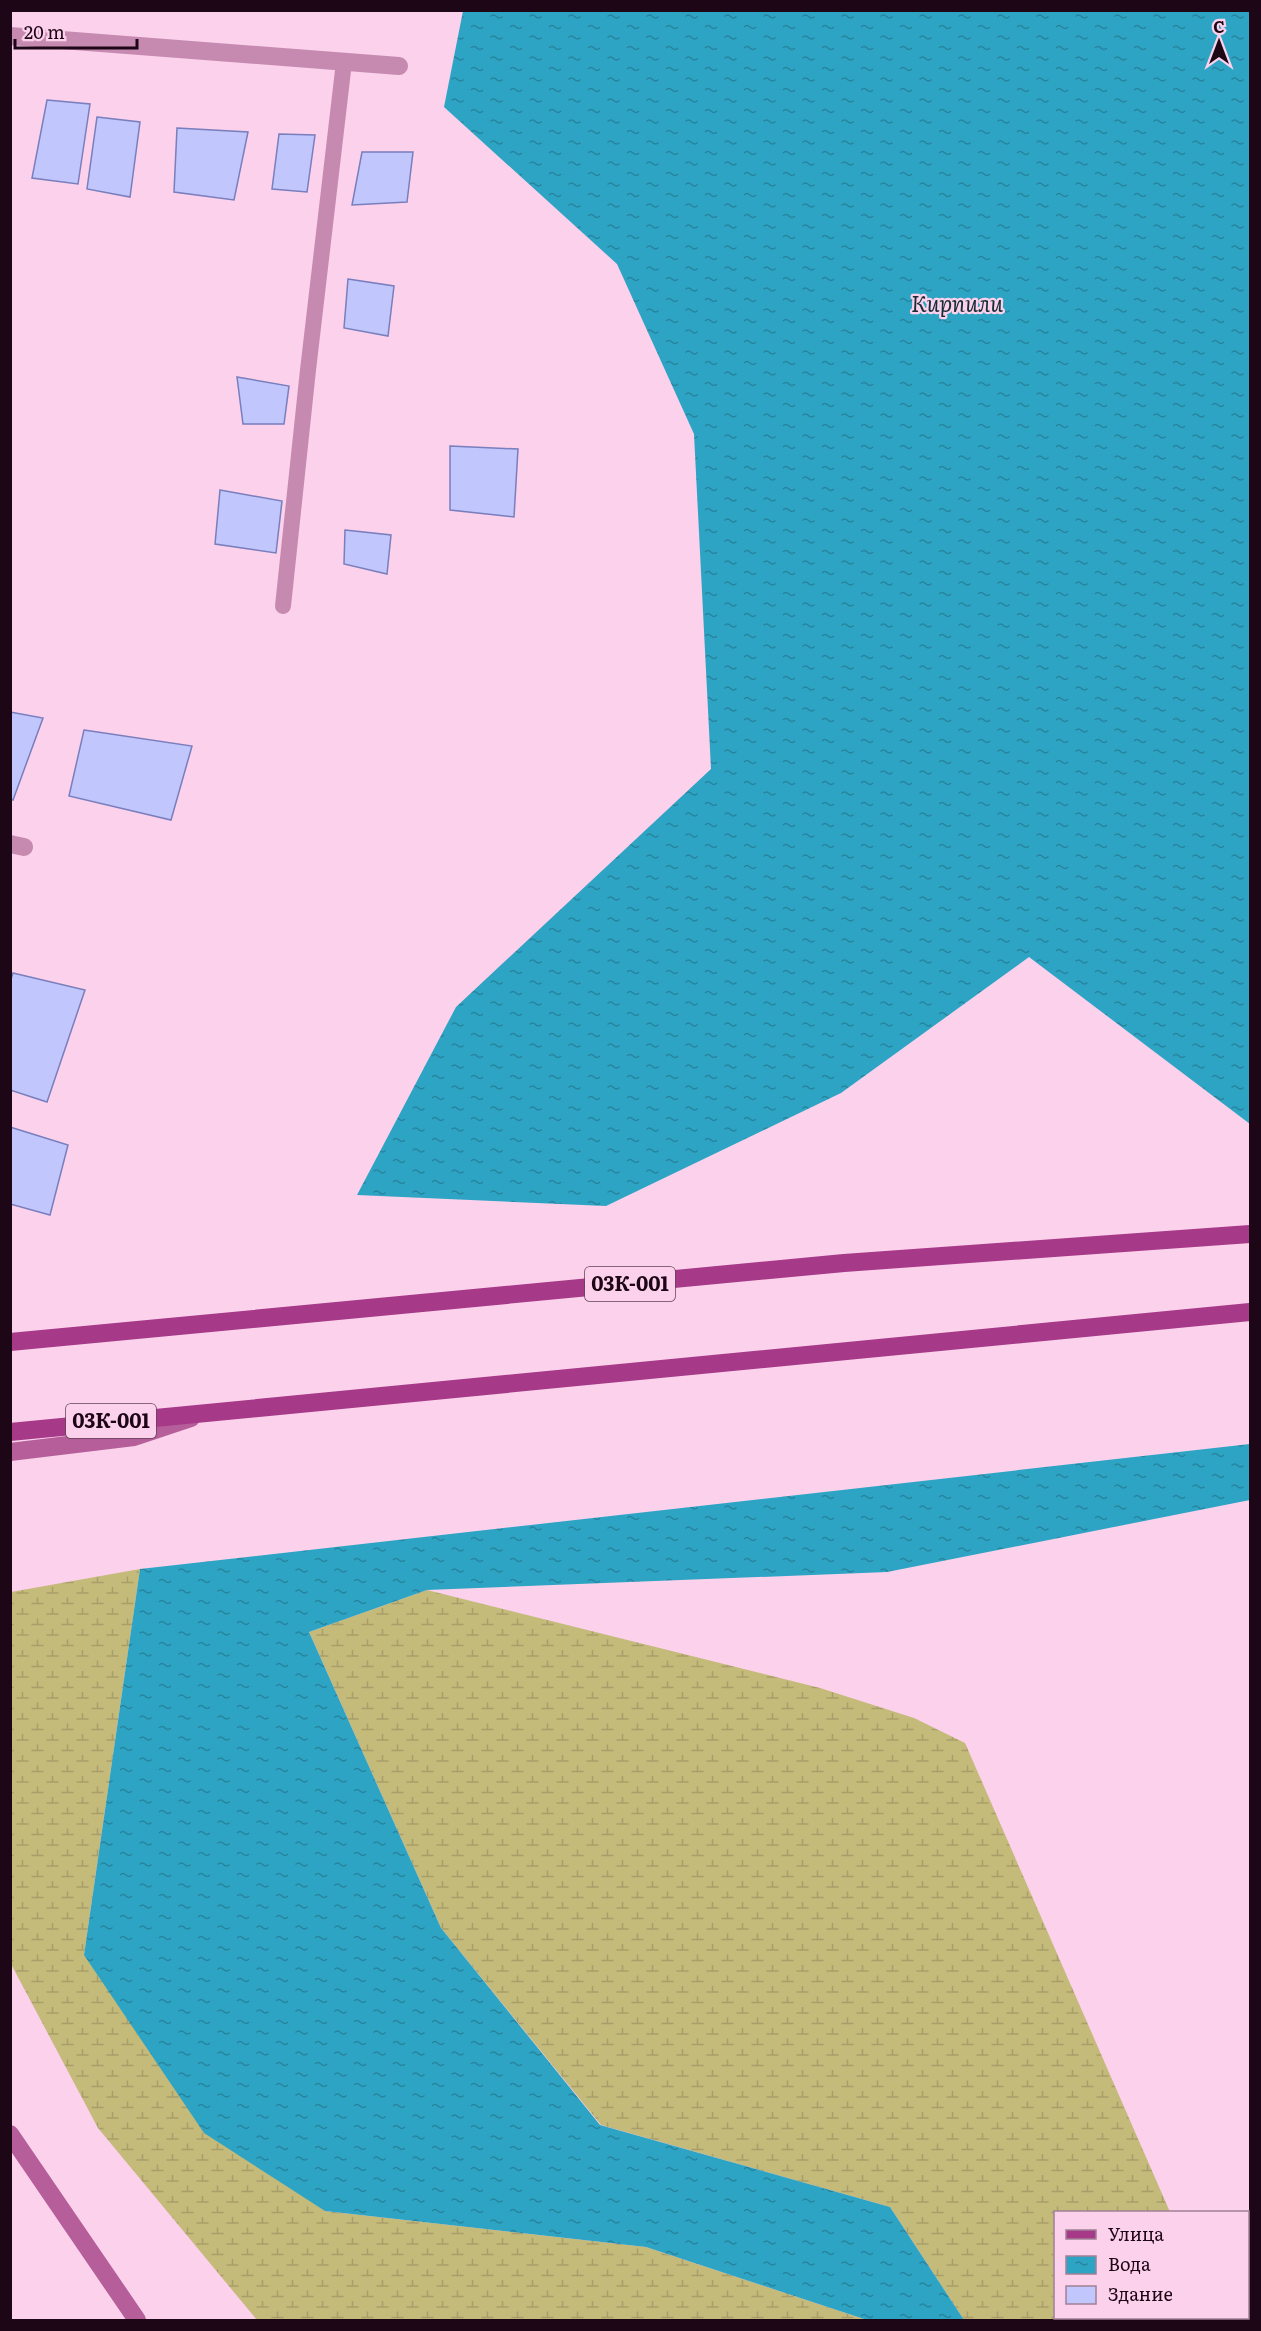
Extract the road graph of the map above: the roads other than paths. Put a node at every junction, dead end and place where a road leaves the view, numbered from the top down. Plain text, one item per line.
1 (10, 36) edge
2 (344, 62) junction
3 (399, 66) dead end
4 (283, 606) dead end
5 (1251, 1234) edge
6 (1251, 1312) edge
7 (10, 1342) edge
8 (211, 1412) junction
9 (10, 1431) edge
10 (10, 1452) edge
11 (10, 2134) edge
12 (137, 2320) edge

1 - 2 street
2 - 3 street
2 - 4 lane
5 - 7 main road, 03К-001
6 - 8 main road, 03К-001
8 - 9 main road, 03К-001
8 - 10 main road
11 - 12 main road

